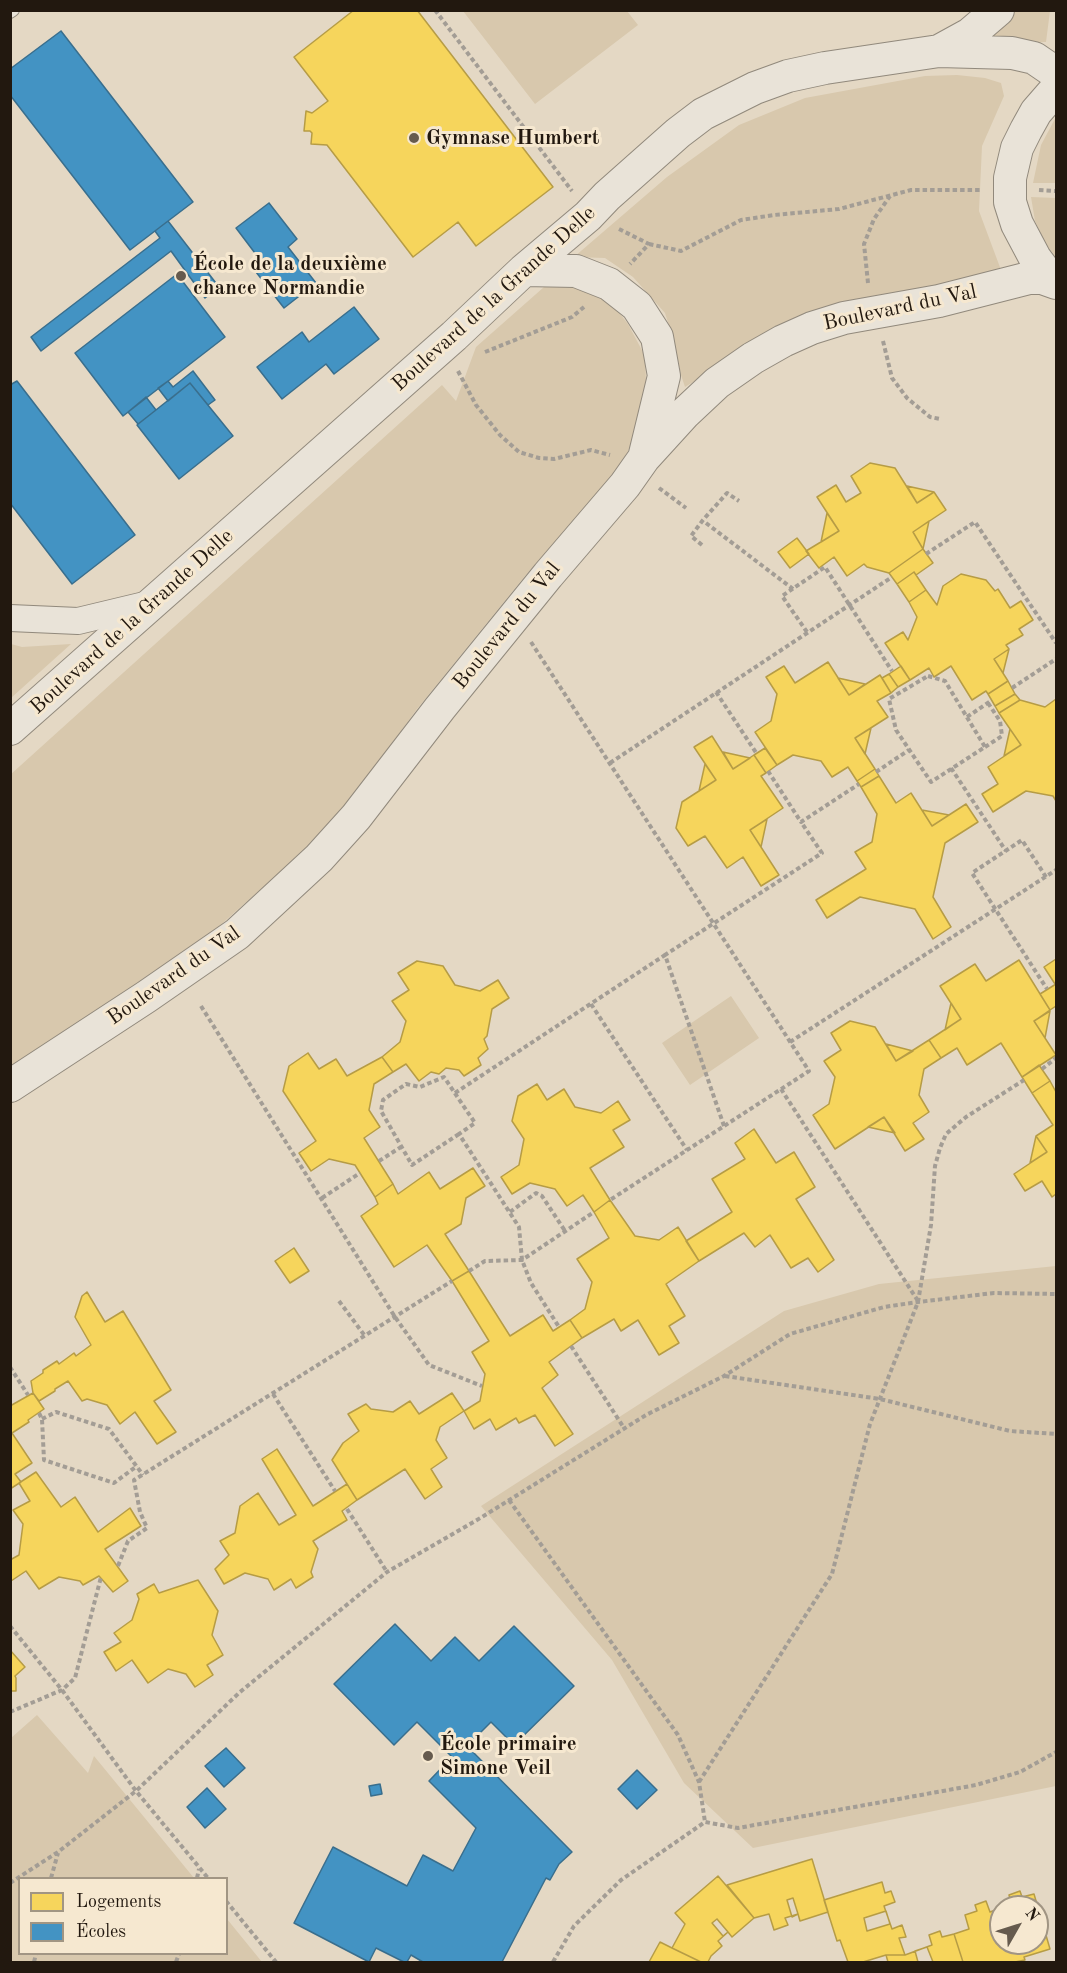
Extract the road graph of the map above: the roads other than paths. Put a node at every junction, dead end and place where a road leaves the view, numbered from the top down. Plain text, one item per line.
1 (998, 10) edge
2 (939, 51) junction
3 (1056, 73) edge
4 (1056, 89) edge
5 (524, 270) junction
6 (1056, 282) edge
7 (630, 458) junction
8 (154, 603) junction
9 (10, 618) edge
10 (10, 729) edge
11 (10, 1086) edge

1 - 2 street
2 - 3 street, Boulevard de la Grande Delle
2 - 5 street, Boulevard de la Grande Delle
4 - 6 street
5 - 7 street
5 - 8 street, Boulevard de la Grande Delle
6 - 7 street, Boulevard du Val
7 - 11 street, Boulevard du Val
8 - 9 street
8 - 10 street, Boulevard de la Grande Delle

